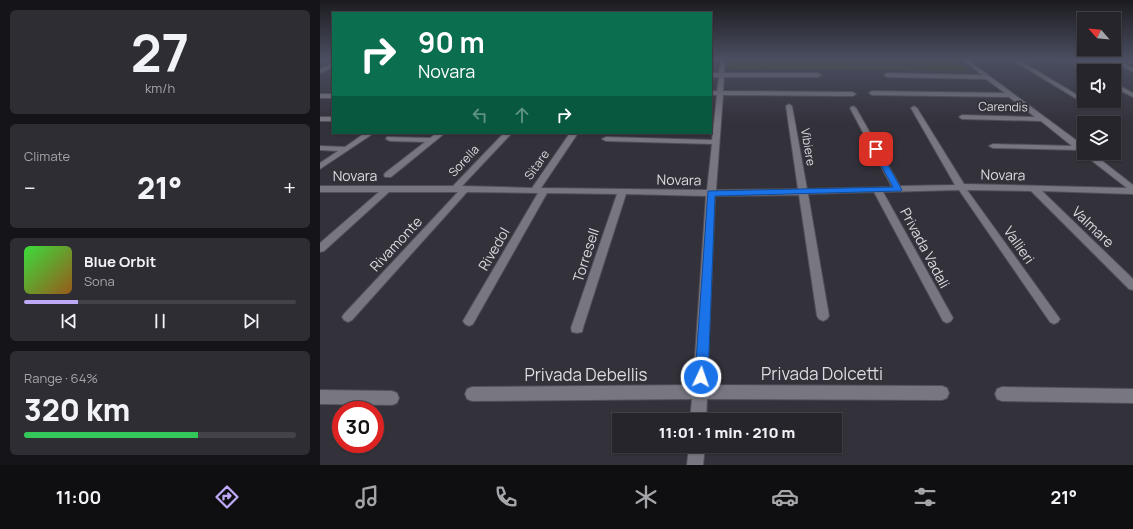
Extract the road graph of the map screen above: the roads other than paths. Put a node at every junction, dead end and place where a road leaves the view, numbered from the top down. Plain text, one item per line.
1 (721, 81) edge
2 (992, 81) edge
3 (1050, 81) edge
4 (1121, 89) edge
5 (712, 93) edge
6 (720, 93) junction
7 (872, 93) dead end
8 (853, 94) dead end
9 (1011, 95) junction
10 (1133, 95) edge
11 (320, 96) edge
12 (332, 96) edge
13 (1077, 97) edge
14 (789, 106) dead end
15 (853, 108) dead end
16 (914, 108) dead end
17 (715, 115) edge
18 (962, 117) dead end
19 (320, 119) edge
20 (332, 119) edge
21 (1043, 119) junction
22 (369, 134) edge
23 (440, 134) edge
24 (507, 134) edge
25 (573, 134) edge
26 (390, 139) dead end
27 (606, 139) dead end
28 (432, 140) junction
29 (716, 142) junction
30 (1077, 145) edge
31 (993, 146) dead end
32 (320, 148) edge
33 (347, 149) junction
34 (1077, 150) edge
35 (1096, 160) edge
36 (320, 167) edge
37 (388, 175) dead end
38 (961, 187) junction
39 (1033, 188) junction
40 (320, 189) edge
41 (460, 189) junction
42 (386, 190) junction
43 (898, 190) junction
44 (1133, 190) edge
45 (539, 191) junction
46 (878, 191) junction
47 (622, 192) junction
48 (802, 192) junction
49 (711, 193) junction
50 (320, 250) edge
51 (1133, 286) edge
52 (823, 316) dead end
53 (348, 317) dead end
54 (947, 318) dead end
55 (1054, 320) dead end
56 (469, 321) dead end
57 (577, 328) dead end
58 (700, 392) junction
59 (942, 393) dead end
60 (472, 394) dead end
61 (1002, 394) dead end
62 (1133, 396) edge
63 (320, 397) edge
64 (392, 398) dead end
65 (698, 413) edge
66 (696, 453) edge
67 (695, 465) edge

1 - 6 street
2 - 9 street
3 - 13 street
4 - 10 street
5 - 6 street
6 - 8 street
6 - 17 street
7 - 9 street
9 - 21 street
11 - 12 street
14 - 48 street, Vibiere
15 - 43 street
16 - 38 street, Vallieri
17 - 29 street
18 - 21 street, Carendis
19 - 20 street
21 - 30 street
22 - 33 street
23 - 28 street
24 - 41 street, Sorella
25 - 45 street, Sitare
26 - 28 street
27 - 29 street
28 - 37 street
29 - 49 street
31 - 34 street
32 - 33 street
33 - 36 street
35 - 44 street
38 - 39 street, Novara
38 - 43 street, Novara
38 - 55 street, Vallieri
39 - 44 street, Novara
39 - 51 street, Valmare
40 - 42 street, Novara
41 - 42 street, Novara
41 - 45 street, Novara
41 - 53 street, Rivamonte
42 - 50 street
43 - 46 street, Novara
45 - 47 street, Novara
45 - 56 street, Rivedol
46 - 48 street, Novara
46 - 54 street, Privada Vadali
47 - 49 street, Novara
47 - 57 street, Torresell
48 - 49 street, Novara
48 - 52 street, Vibiere
49 - 58 street
58 - 59 street, Privada Dolcetti
58 - 60 street, Privada Debellis
58 - 65 street
61 - 62 street
63 - 64 street
66 - 67 street

